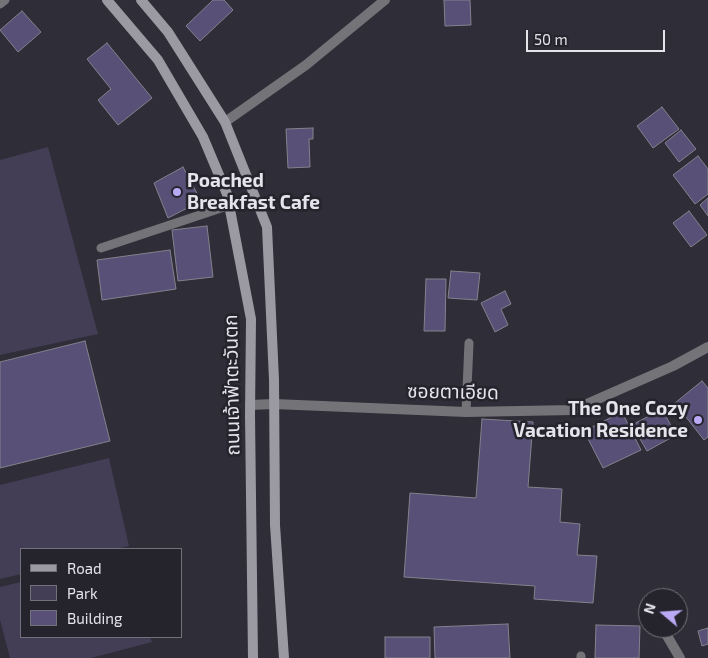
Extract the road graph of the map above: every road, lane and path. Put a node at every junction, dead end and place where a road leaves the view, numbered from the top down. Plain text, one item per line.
1 (5, 0) edge
2 (107, 0) edge
3 (141, 0) edge
4 (385, 0) edge
5 (0, 4) edge
6 (225, 122) junction
7 (230, 206) junction
8 (101, 248) dead end
9 (469, 343) dead end
10 (708, 346) edge
11 (274, 404) junction
12 (250, 405) junction
13 (466, 412) junction
14 (669, 638) edge
15 (253, 658) edge
16 (284, 658) edge
17 (680, 658) edge

1 - 5 lane
2 - 7 main road, ถนนเจ้าฟ้าตะวันตก
3 - 6 main road
4 - 6 street
6 - 11 main road
7 - 8 lane
7 - 12 main road, ถนนเจ้าฟ้าตะวันตก
9 - 13 lane
10 - 13 street, ซอยตาเอียด
11 - 12 street, ซอยตาเอียด
11 - 13 street, ซอยตาเอียด
11 - 16 main road
12 - 15 main road, ถนนเจ้าฟ้าตะวันตก
14 - 17 street

